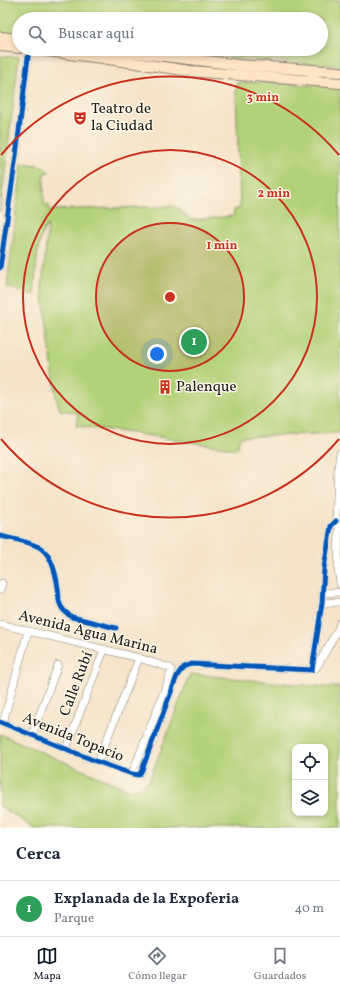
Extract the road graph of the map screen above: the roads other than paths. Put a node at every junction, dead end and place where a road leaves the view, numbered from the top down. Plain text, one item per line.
1 (0, 37) edge
2 (12, 38) edge
3 (0, 46) edge
4 (12, 47) edge
5 (29, 56) edge
6 (86, 56) edge
7 (164, 56) edge
8 (255, 71) junction
9 (340, 72) edge
10 (340, 82) edge
11 (0, 268) edge
12 (340, 453) edge
13 (339, 467) edge
14 (338, 483) edge
15 (338, 521) edge
16 (0, 536) edge
17 (339, 567) edge
18 (324, 568) junction
19 (340, 584) edge
20 (340, 592) edge
21 (323, 593) junction
22 (322, 602) junction
23 (340, 602) edge
24 (340, 623) edge
25 (0, 624) edge
26 (116, 628) dead end
27 (28, 631) junction
28 (104, 650) junction
29 (139, 658) junction
30 (58, 665) dead end
31 (312, 670) junction
32 (2, 723) edge
33 (32, 735) junction
34 (66, 750) junction
35 (98, 762) junction
36 (135, 774) junction

1 - 2 main road
3 - 4 main road
5 - 11 street
6 - 8 main road
7 - 8 main road
8 - 9 main road
8 - 10 main road
12 - 13 street
13 - 14 street
14 - 15 street
15 - 17 street
15 - 18 street
16 - 26 street
17 - 18 street
17 - 19 street
18 - 21 street
20 - 21 street
21 - 22 street
22 - 23 street
22 - 31 street
24 - 31 street
25 - 27 street, Avenida Agua Marina
27 - 28 street, Avenida Agua Marina
27 - 32 street
28 - 29 street, Avenida Agua Marina
28 - 34 street, Calle Rubí
29 - 35 street
29 - 36 street, Avenida Agua Marina
30 - 33 street
31 - 36 street
32 - 33 street, Avenida Topacio
33 - 34 street, Avenida Topacio
34 - 35 street, Avenida Topacio
35 - 36 street, Avenida Topacio

